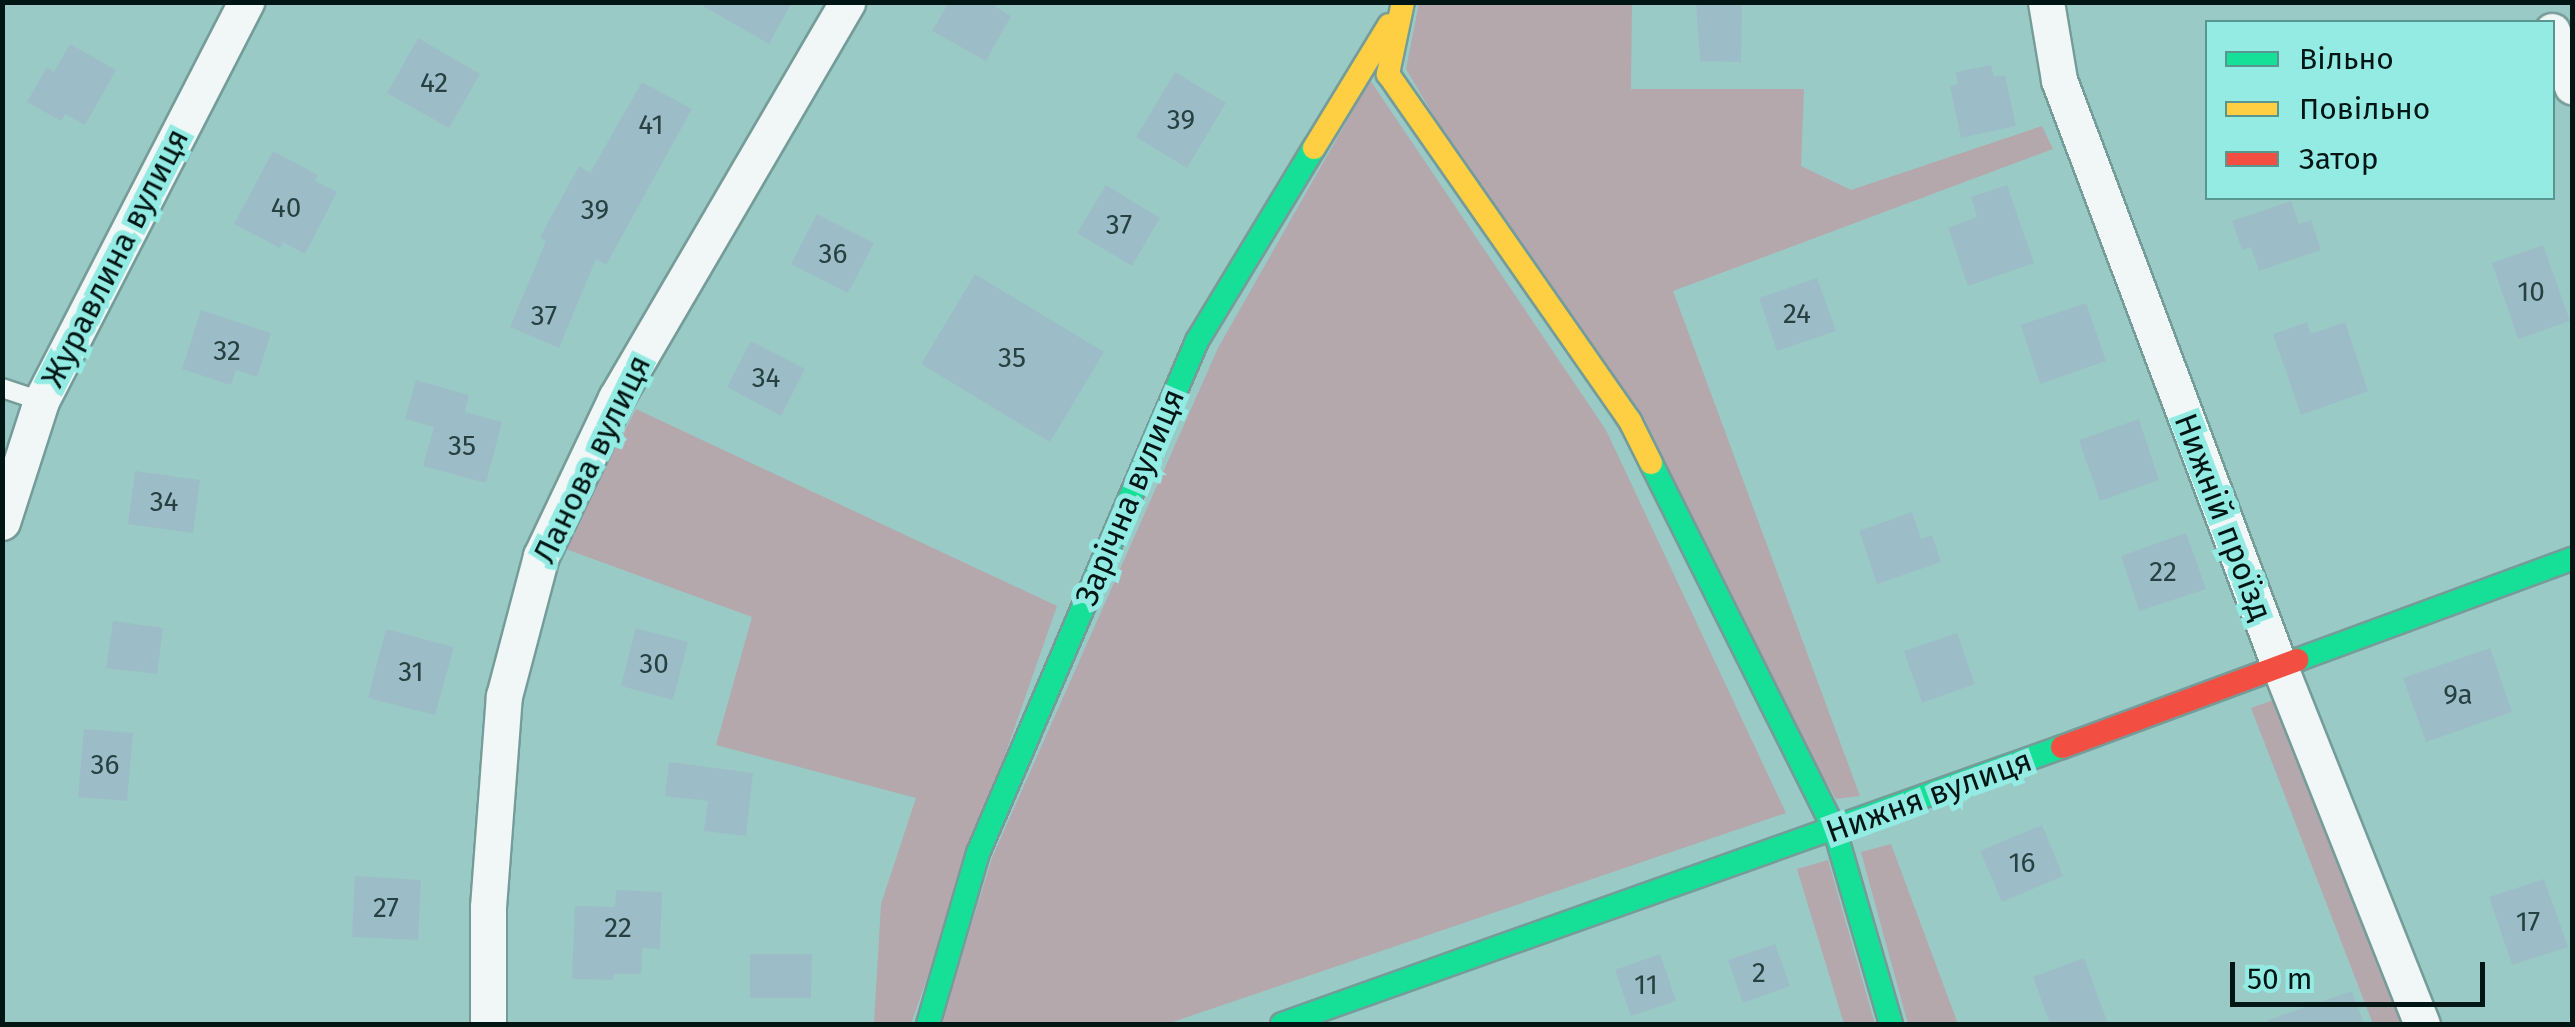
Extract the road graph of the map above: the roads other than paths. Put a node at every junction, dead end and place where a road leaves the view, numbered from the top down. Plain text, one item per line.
1 (246, 2) edge
2 (847, 2) edge
3 (1403, 2) edge
4 (2046, 2) edge
5 (2555, 39) edge
6 (2572, 86) edge
7 (2, 388) edge
8 (41, 402) junction
9 (2, 522) edge
10 (2572, 559) edge
11 (2279, 665) junction
12 (1835, 831) junction
13 (1330, 1017) edge
14 (488, 1024) edge
15 (928, 1024) edge
16 (1282, 1024) edge
17 (1891, 1024) edge
18 (2422, 1024) edge

1 - 8 street, Журавлина вулиця
2 - 14 street, Ланова вулиця
3 - 12 street, Зарічна вулиця
3 - 15 street, Зарічна вулиця
4 - 11 street, Нижній проїзд
5 - 6 street
7 - 8 lane
8 - 9 street, Журавлина вулиця
10 - 11 street, Нижня вулиця
11 - 12 street, Нижня вулиця
11 - 18 street, Нижній проїзд
12 - 13 street, Нижня вулиця
12 - 17 street, Зарічна вулиця
13 - 16 street, Нижня вулиця

